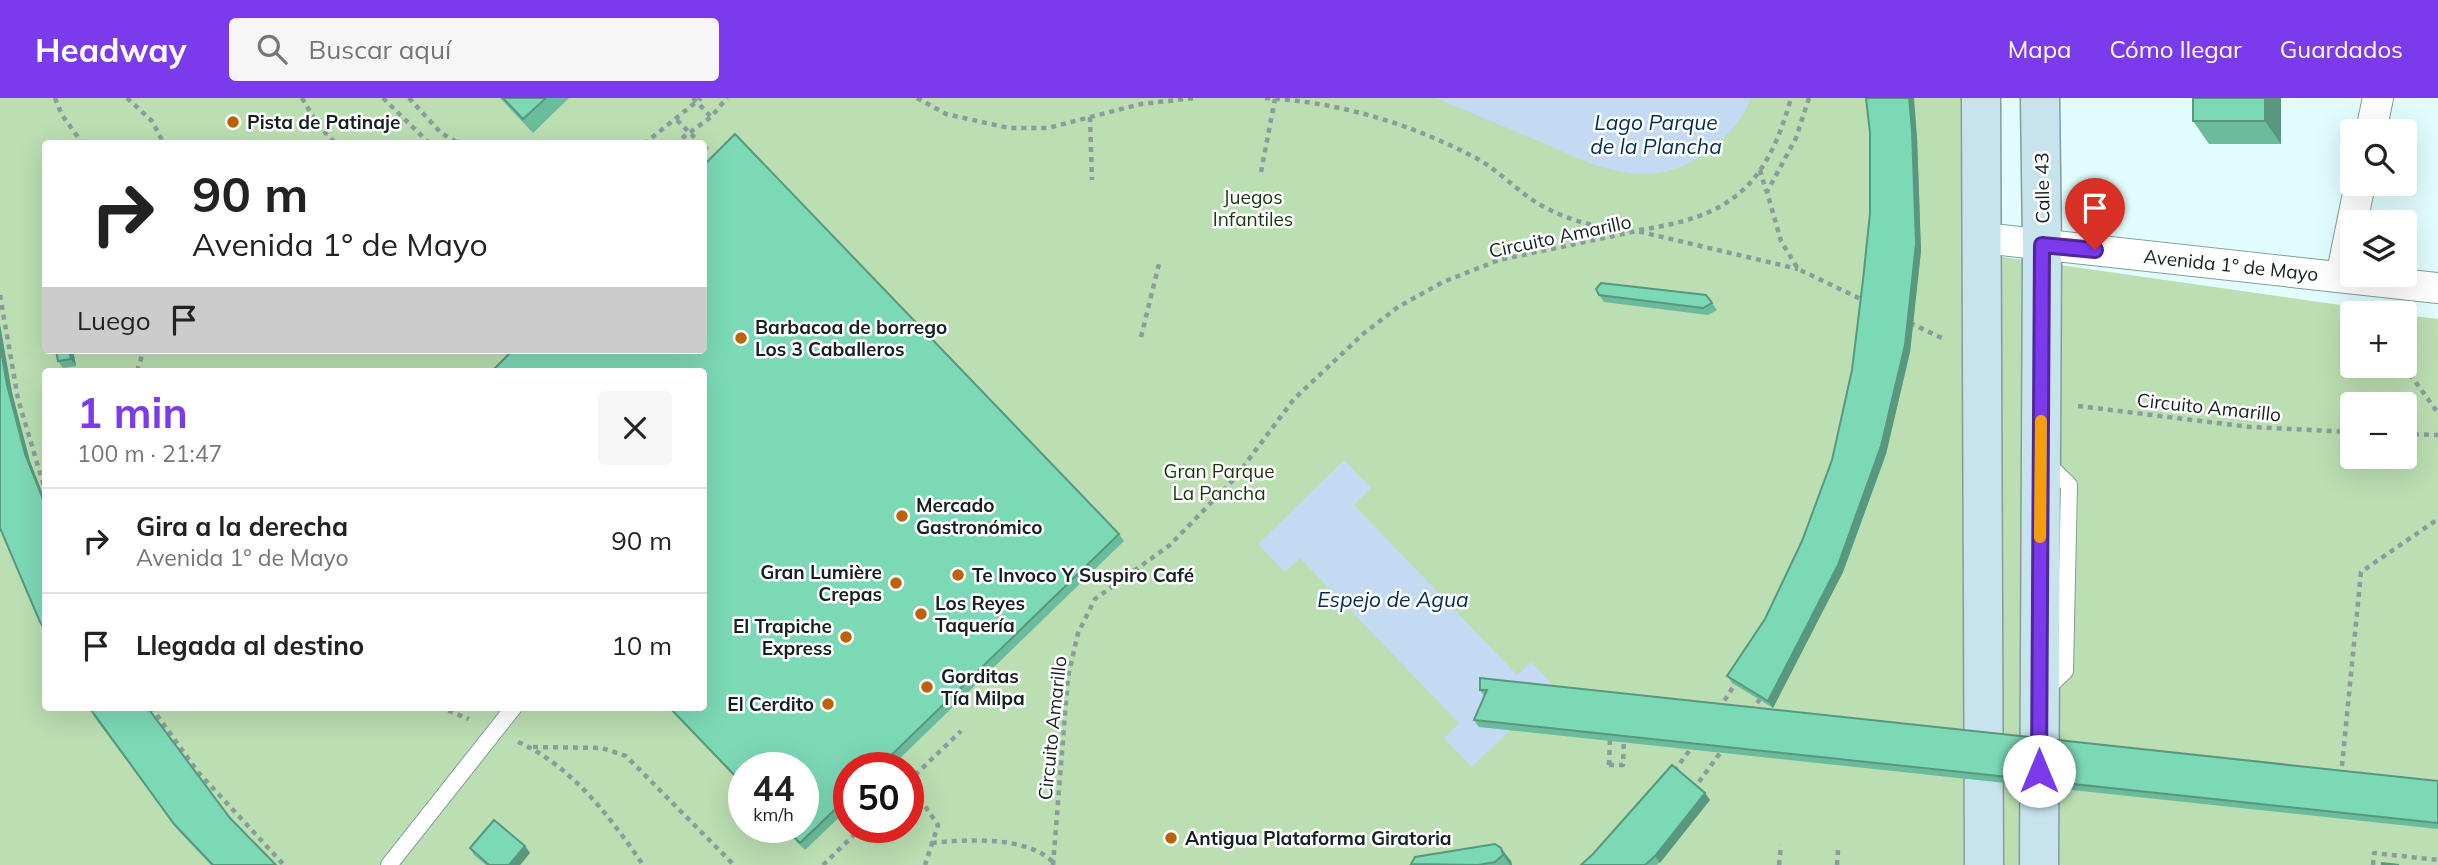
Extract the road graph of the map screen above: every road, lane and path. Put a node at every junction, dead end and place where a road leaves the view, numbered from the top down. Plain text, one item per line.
1 (55, 98) edge
2 (127, 98) edge
3 (302, 98) edge
4 (383, 98) edge
5 (409, 98) edge
6 (727, 98) edge
7 (917, 98) edge
8 (1195, 98) edge
9 (1265, 98) edge
10 (1791, 98) edge
11 (1809, 98) edge
12 (1981, 98) edge
13 (2040, 98) edge
14 (2378, 98) edge
15 (697, 99) edge
16 (1275, 99) edge
17 (1297, 99) edge
18 (711, 117) junction
19 (1090, 117) junction
20 (2374, 119) edge
21 (677, 120) junction
22 (690, 132) junction
23 (80, 140) edge
24 (162, 140) edge
25 (332, 140) edge
26 (426, 140) edge
27 (453, 140) edge
28 (650, 140) edge
29 (679, 140) edge
30 (697, 140) edge
31 (1760, 170) junction
32 (1261, 172) dead end
33 (1092, 180) dead end
34 (1767, 192) junction
35 (1637, 231) junction
36 (1983, 238) junction
37 (2042, 245) junction
38 (1160, 260) dead end
39 (1798, 269) junction
40 (2340, 277) edge
41 (2417, 286) edge
42 (2438, 288) edge
43 (1872, 290) edge
44 (0, 295) edge
45 (1903, 319) edge
46 (1141, 337) dead end
47 (1946, 340) dead end
48 (2413, 378) edge
49 (2077, 405) dead end
50 (2438, 413) edge
51 (2340, 432) edge
52 (2417, 434) edge
53 (2438, 435) edge
54 (42, 479) edge
55 (2438, 519) edge
56 (1739, 678) edge
57 (1769, 683) edge
58 (1718, 710) junction
59 (154, 711) edge
60 (448, 711) edge
61 (511, 711) edge
62 (1728, 711) edge
63 (1739, 712) edge
64 (1749, 713) junction
65 (1763, 715) edge
66 (1713, 719) edge
67 (1625, 726) edge
68 (1610, 730) edge
69 (495, 731) junction
70 (961, 732) dead end
71 (1695, 744) edge
72 (531, 747) junction
73 (1724, 748) edge
74 (924, 767) edge
75 (1672, 774) edge
76 (2327, 775) edge
77 (2340, 777) junction
78 (2353, 778) edge
79 (2339, 789) edge
80 (1685, 801) edge
81 (924, 805) edge
82 (846, 843) edge
83 (932, 843) junction
84 (1781, 845) dead end
85 (1838, 850) dead end
86 (2438, 860) edge
87 (1053, 864) edge
88 (284, 865) edge
89 (389, 865) edge
90 (643, 865) edge
91 (734, 865) edge
92 (823, 865) edge
93 (925, 865) edge
94 (1779, 865) edge
95 (1837, 865) edge
96 (1984, 865) edge
97 (2039, 865) edge
98 (2373, 865) edge

1 - 23 path
2 - 24 path
3 - 25 path
4 - 26 path
5 - 27 path
6 - 18 path
7 - 19 path
8 - 19 path
9 - 16 path
10 - 31 path
11 - 34 path
12 - 36 main road
13 - 37 main road, Calle 43
14 - 20 street
15 - 18 path
15 - 21 path
16 - 17 path
16 - 32 path
17 - 35 path
18 - 22 path
19 - 33 path
21 - 22 path
21 - 28 path
22 - 29 path
22 - 30 path
31 - 34 path
31 - 35 path
34 - 39 path
35 - 39 path, Circuito Amarillo
35 - 87 path, Circuito Amarillo
36 - 37 street, Avenida 1° de Mayo
36 - 96 main road
37 - 40 street, Avenida 1° de Mayo
37 - 97 main road, Calle 43
38 - 46 path
39 - 43 path, Circuito Amarillo
41 - 42 street, Avenida 1° de Mayo
44 - 54 path
45 - 47 path
48 - 50 path
49 - 51 path, Circuito Amarillo
52 - 53 path
55 - 77 path
56 - 58 path
57 - 64 path
58 - 62 path
58 - 66 path
59 - 88 path
60 - 69 path
61 - 69 lane
63 - 64 path
64 - 65 path
67 - 68 path, bridge
69 - 72 path
69 - 89 lane
70 - 74 path
71 - 75 path
72 - 90 path
72 - 91 path
73 - 80 path
76 - 77 path
77 - 78 path
77 - 79 path
81 - 83 path
82 - 92 path
83 - 87 path
83 - 93 path
84 - 94 path
85 - 95 path
86 - 98 path

